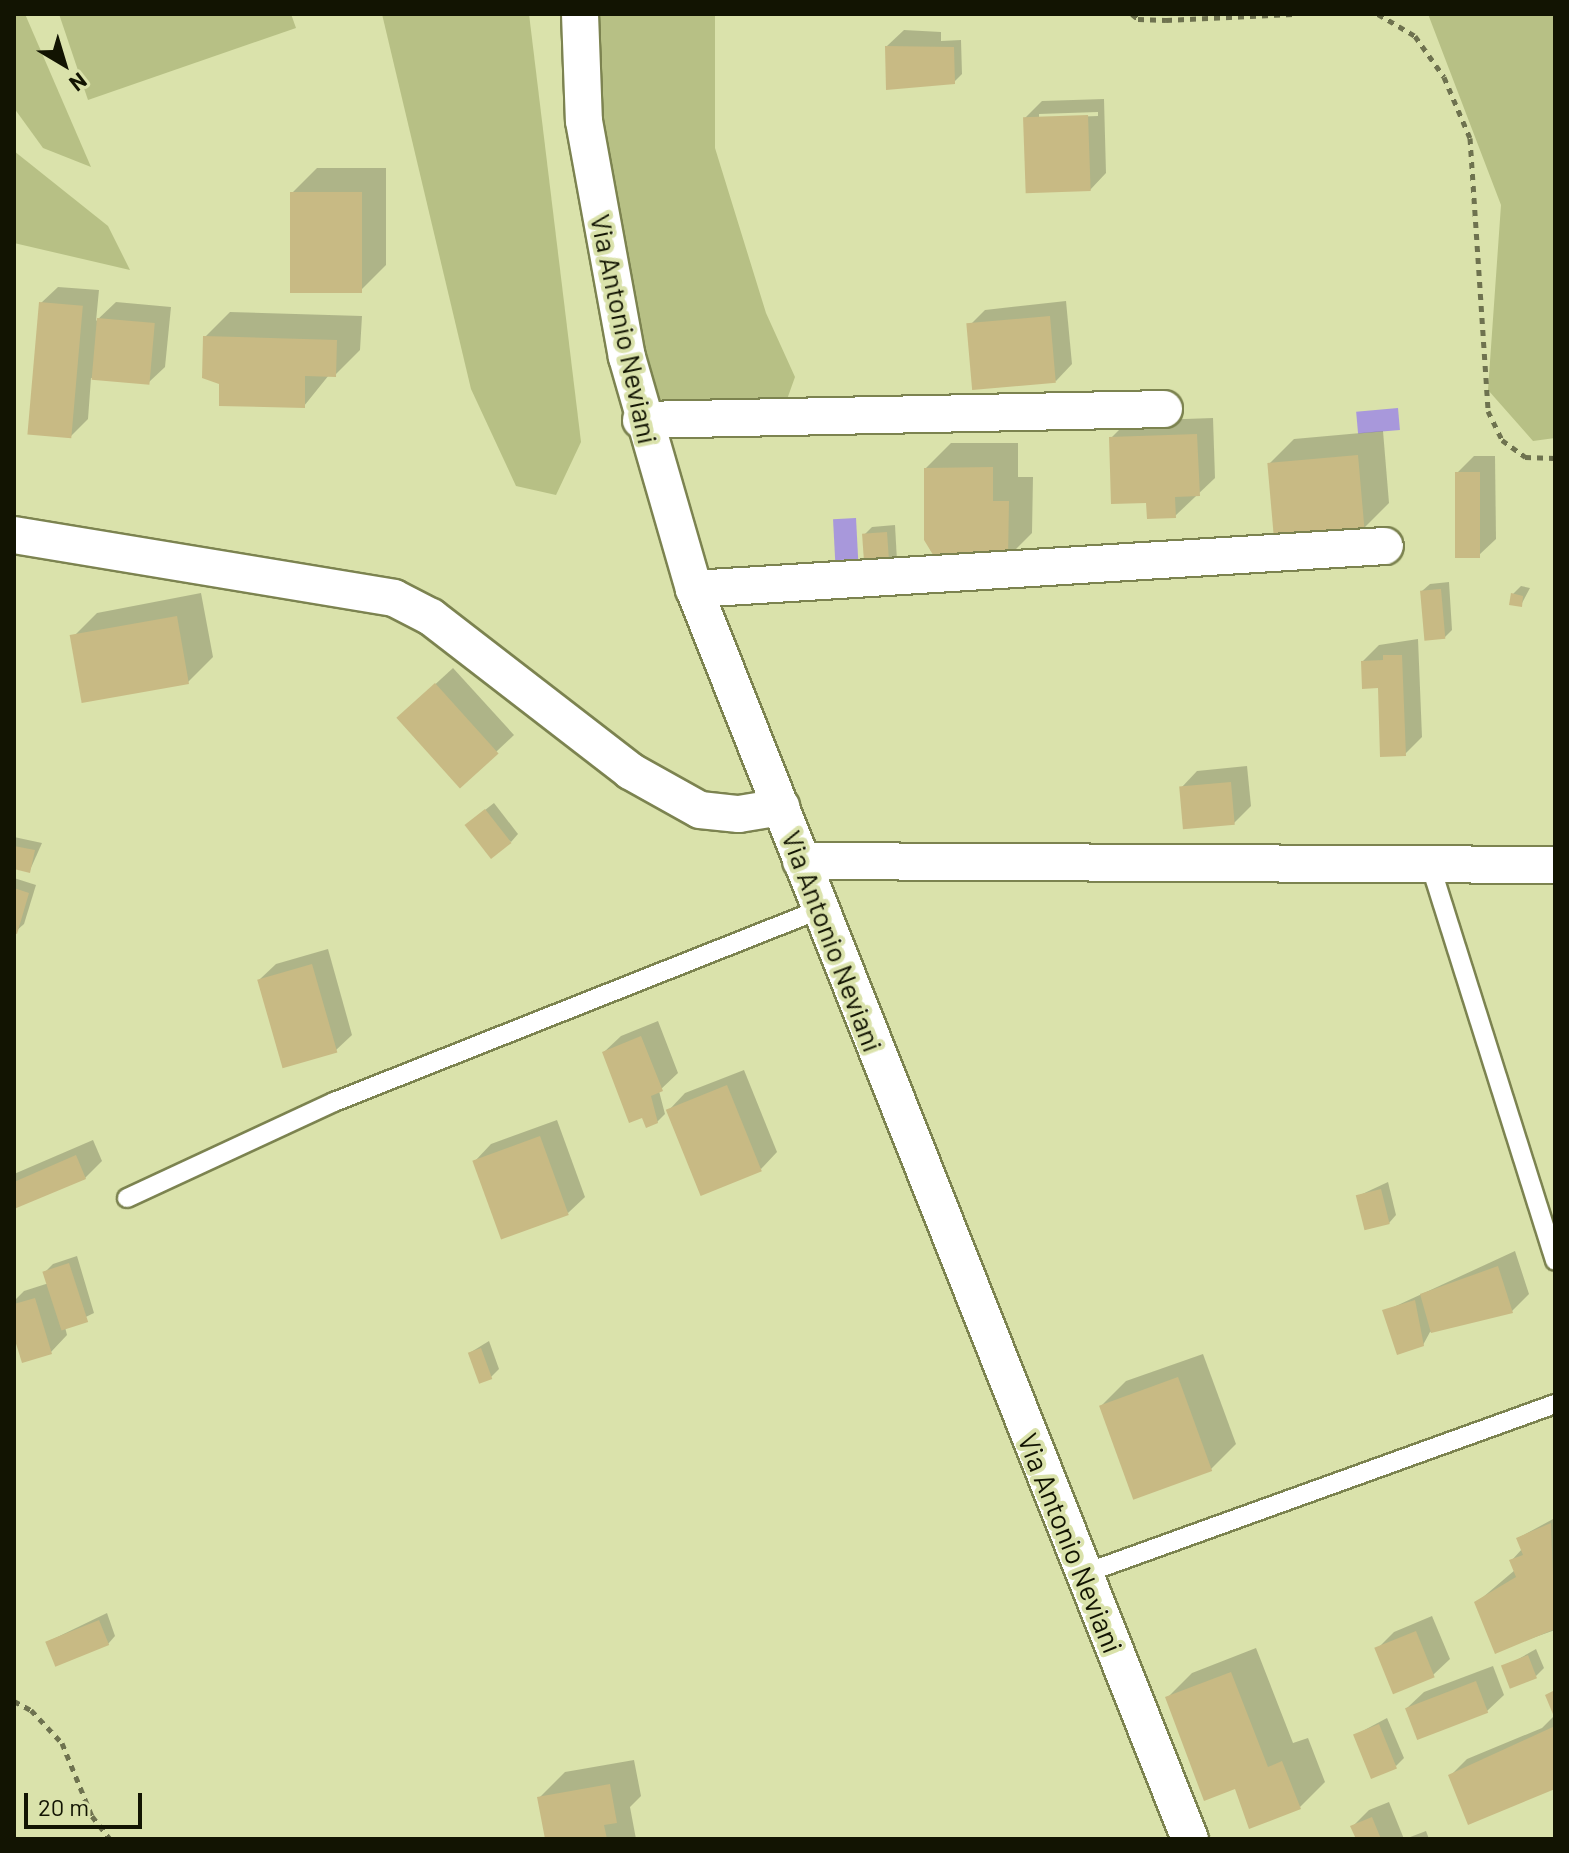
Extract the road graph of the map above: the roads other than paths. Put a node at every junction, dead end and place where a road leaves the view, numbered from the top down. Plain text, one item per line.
1 (580, 14) edge
2 (1164, 409) dead end
3 (641, 420) junction
4 (14, 535) edge
5 (1385, 546) dead end
6 (694, 589) junction
7 (781, 807) junction
8 (801, 861) junction
9 (1430, 864) junction
10 (1555, 865) edge
11 (821, 909) junction
12 (127, 1198) dead end
13 (1555, 1261) edge
14 (1555, 1404) edge
15 (1083, 1574) junction
16 (1190, 1839) edge

1 - 3 street, Via Antonio Neviani
2 - 3 street
3 - 6 street, Via Antonio Neviani
4 - 7 street
5 - 6 street
6 - 7 street, Via Antonio Neviani
7 - 8 street, Via Antonio Neviani
8 - 9 street
8 - 11 street, Via Antonio Neviani
9 - 10 street
9 - 13 lane
11 - 12 lane
11 - 15 street, Via Antonio Neviani
14 - 15 lane
15 - 16 street, Via Antonio Neviani

